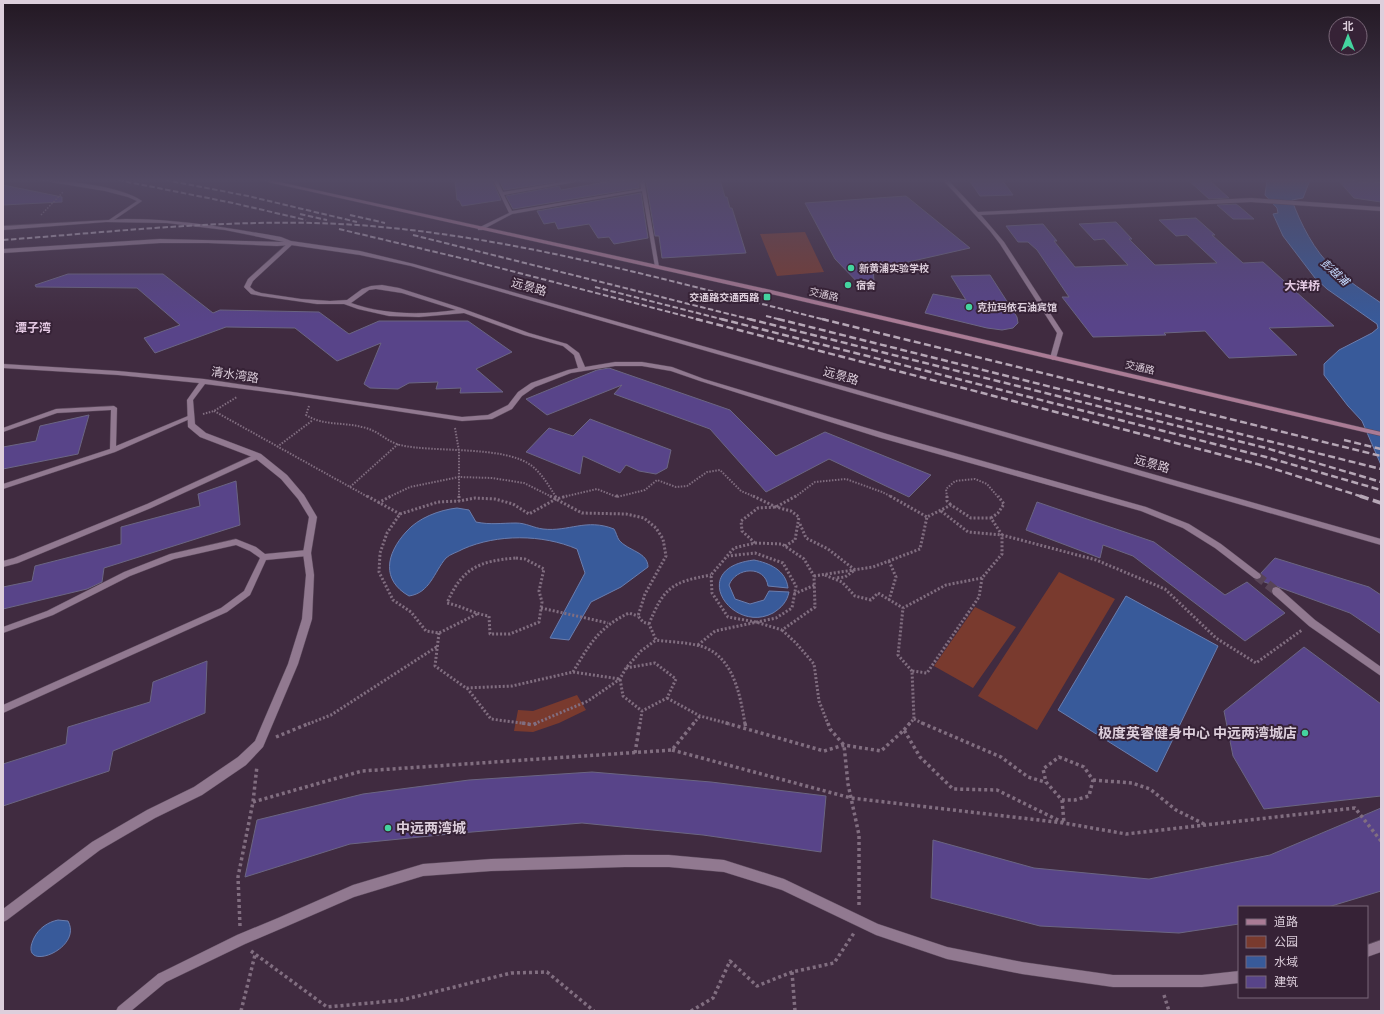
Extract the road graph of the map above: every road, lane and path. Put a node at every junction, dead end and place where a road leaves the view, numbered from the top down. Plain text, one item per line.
1 (218, 227) edge
2 (473, 227) edge
3 (483, 227) edge
4 (650, 227) edge
5 (988, 227) edge
6 (480, 229) junction
7 (291, 243) junction
8 (3, 251) edge
9 (657, 267) junction
10 (346, 303) junction
11 (465, 310) junction
12 (1053, 358) junction
13 (3, 366) edge
14 (582, 369) junction
15 (204, 381) junction
16 (251, 388) junction
17 (314, 397) junction
18 (214, 412) junction
19 (190, 417) junction
20 (452, 417) junction
21 (313, 420) junction
22 (3, 430) edge
23 (1381, 434) edge
24 (398, 444) junction
25 (277, 447) junction
26 (113, 450) junction
27 (459, 451) junction
28 (258, 456) junction
29 (460, 477) junction
30 (3, 487) edge
31 (350, 487) junction
32 (556, 499) junction
33 (459, 501) junction
34 (378, 503) junction
35 (951, 505) junction
36 (776, 507) junction
37 (941, 511) junction
38 (400, 514) junction
39 (927, 517) junction
40 (991, 518) junction
41 (800, 524) junction
42 (1002, 535) junction
43 (1381, 542) edge
44 (755, 543) junction
45 (785, 546) junction
46 (307, 553) junction
47 (728, 556) junction
48 (264, 557) junction
49 (889, 561) junction
50 (3, 564) edge
51 (855, 570) junction
52 (711, 575) junction
53 (824, 575) junction
54 (814, 576) junction
55 (1257, 576) tunnel mouth
56 (835, 578) junction
57 (982, 578) junction
58 (815, 585) junction
59 (1276, 591) tunnel mouth
60 (794, 594) junction
61 (889, 600) junction
62 (541, 608) junction
63 (903, 608) junction
64 (477, 614) junction
65 (638, 616) junction
66 (756, 622) junction
67 (609, 623) junction
68 (1312, 623) junction
69 (649, 624) junction
70 (3, 630) edge
71 (782, 630) junction
72 (439, 633) junction
73 (656, 640) junction
74 (698, 645) junction
75 (438, 646) junction
76 (626, 668) junction
77 (912, 671) junction
78 (574, 672) junction
79 (1381, 672) edge
80 (620, 679) junction
81 (466, 688) junction
82 (667, 698) junction
83 (3, 709) edge
84 (642, 711) junction
85 (700, 716) junction
86 (914, 719) junction
87 (746, 729) junction
88 (904, 730) junction
89 (259, 744) junction
90 (844, 745) junction
91 (672, 750) junction
92 (635, 753) junction
93 (1093, 780) junction
94 (1046, 782) junction
95 (851, 798) junction
96 (1062, 800) junction
97 (253, 802) junction
98 (1064, 823) junction
99 (1206, 825) junction
100 (1381, 841) edge
101 (3, 916) edge
102 (861, 921) junction
103 (241, 940) junction
104 (1381, 946) edge
105 (1368, 951) edge
106 (254, 955) junction
107 (792, 972) junction
108 (1238, 977) edge
109 (162, 978) joint
110 (122, 1011) edge
111 (241, 1011) edge
112 (594, 1011) edge
113 (691, 1011) edge
114 (795, 1011) edge

1 - 7 street, 远景路
2 - 6 main road, 交通路
3 - 6 lane
4 - 9 lane
5 - 12 street
6 - 9 main road, 交通路
7 - 8 street, 远景路
7 - 10 street
7 - 43 street, 远景路
9 - 12 main road, 交通路
10 - 11 street
10 - 11 street
11 - 14 street
12 - 23 main road, 交通路
13 - 15 street, 清水湾路
14 - 20 street, 清水湾路
14 - 55 street, 清水湾路
15 - 16 street, 清水湾路
15 - 19 street
16 - 17 street, 清水湾路
16 - 18 path
17 - 20 street, 清水湾路
17 - 21 path
18 - 19 path
18 - 25 path
19 - 26 lane
19 - 28 street
20 - 27 path
21 - 24 path
21 - 25 path
22 - 26 lane
24 - 27 path
24 - 31 path
25 - 31 path
26 - 30 lane
27 - 29 path
27 - 32 path
28 - 46 street
28 - 50 lane
29 - 32 path
29 - 33 path
29 - 34 path
31 - 34 path
32 - 33 path
32 - 36 path
32 - 65 path
33 - 38 path
34 - 38 path
35 - 37 path
35 - 40 path
35 - 40 path
36 - 39 path
36 - 41 path
36 - 44 path
37 - 39 path
37 - 42 path
38 - 72 path
39 - 49 path
40 - 42 path
41 - 45 path
41 - 51 path
42 - 57 path
42 - 68 path
44 - 45 path
44 - 47 path
45 - 54 path
46 - 48 lane
46 - 89 street
47 - 52 path
47 - 60 path
48 - 70 lane
48 - 83 lane
49 - 51 path
49 - 61 path
51 - 53 path
51 - 56 path
52 - 66 path
52 - 69 path
53 - 54 path
53 - 56 path
54 - 58 path
56 - 61 path
57 - 63 path
57 - 77 path
58 - 60 path
58 - 71 path
59 - 68 street
60 - 66 path
61 - 63 path
62 - 64 path
62 - 64 path
62 - 67 path
63 - 77 path
64 - 72 path
65 - 67 path
65 - 69 path
66 - 71 path
66 - 74 path
67 - 78 path
68 - 79 street
69 - 73 path
71 - 90 path
72 - 75 path
73 - 74 path
73 - 76 path
74 - 87 path
75 - 81 path
75 - 89 path
76 - 80 path
76 - 82 path
77 - 86 path
78 - 80 path
78 - 81 path
80 - 81 path
80 - 84 path
82 - 84 path
82 - 85 path
84 - 92 path
85 - 87 path
85 - 91 path
86 - 88 path
86 - 94 path
87 - 90 path
88 - 90 path
88 - 98 path
89 - 97 path
89 - 101 street
90 - 95 path
91 - 92 path
91 - 95 path
92 - 97 path
93 - 94 path
93 - 96 path
93 - 99 path
94 - 96 path
95 - 98 path
95 - 102 path
96 - 98 path
97 - 103 path
98 - 99 path
99 - 100 path
102 - 103 street
102 - 107 path
102 - 108 street
103 - 106 path
103 - 109 street
104 - 105 street
106 - 111 path
106 - 112 path
107 - 113 path
107 - 114 path
109 - 110 lane

